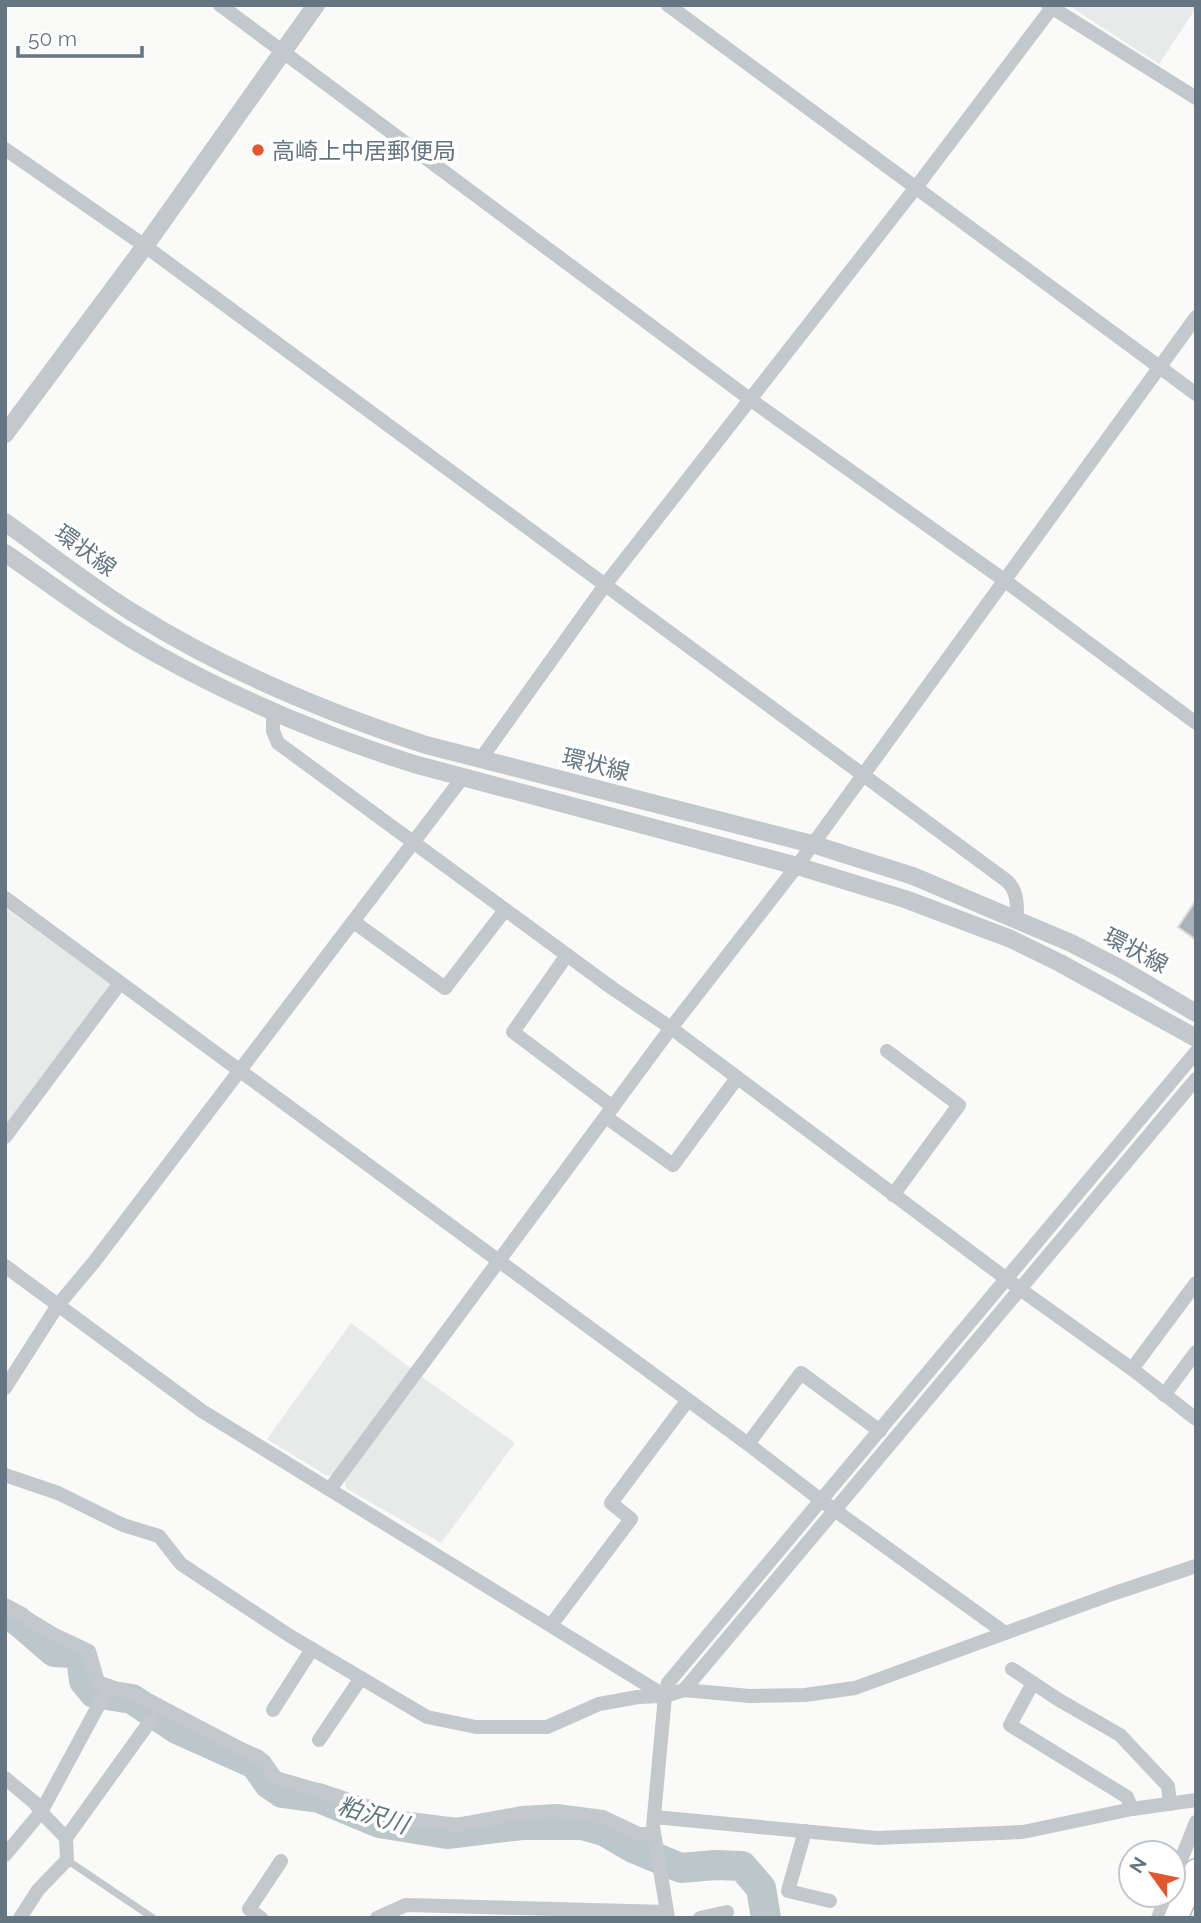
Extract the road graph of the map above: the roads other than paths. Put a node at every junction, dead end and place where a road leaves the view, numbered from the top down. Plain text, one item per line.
1 (220, 5) edge
2 (316, 5) edge
3 (668, 5) edge
4 (1052, 6) edge
5 (283, 52) junction
6 (1196, 98) edge
7 (5, 149) edge
8 (917, 186) junction
9 (145, 246) junction
10 (1196, 317) edge
11 (1159, 367) junction
12 (1196, 394) edge
13 (751, 400) junction
14 (5, 434) edge
15 (5, 522) edge
16 (5, 553) edge
17 (1004, 580) junction
18 (605, 585) junction
19 (273, 711) junction
20 (1196, 723) edge
21 (480, 760) junction
22 (863, 774) junction
23 (463, 777) junction
24 (414, 842) junction
25 (812, 844) junction
26 (797, 866) junction
27 (5, 898) edge
28 (505, 910) junction
29 (1017, 920) junction
30 (354, 922) junction
31 (567, 955) junction
32 (120, 983) junction
33 (1196, 1013) edge
34 (671, 1028) junction
35 (1196, 1038) edge
36 (887, 1051) dead end
37 (1196, 1052) edge
38 (239, 1071) junction
39 (737, 1077) junction
40 (1196, 1079) edge
41 (609, 1112) junction
42 (5, 1137) edge
43 (893, 1195) junction
44 (500, 1262) junction
45 (5, 1266) edge
46 (1007, 1279) junction
47 (1196, 1283) edge
48 (1020, 1289) junction
49 (58, 1306) junction
50 (1196, 1352) edge
51 (1132, 1369) junction
52 (5, 1388) edge
53 (1164, 1395) junction
54 (688, 1400) junction
55 (1196, 1419) edge
56 (880, 1431) junction
57 (748, 1444) junction
58 (5, 1475) edge
59 (330, 1489) junction
60 (822, 1501) junction
61 (835, 1511) junction
62 (1196, 1566) edge
63 (5, 1605) edge
64 (551, 1625) junction
65 (1005, 1633) junction
66 (312, 1649) junction
67 (1012, 1669) dead end
68 (361, 1678) junction
69 (1033, 1683) junction
70 (109, 1686) junction
71 (684, 1689) junction
72 (664, 1696) junction
73 (273, 1710) dead end
74 (151, 1720) dead end
75 (319, 1740) dead end
76 (5, 1778) edge
77 (1196, 1800) edge
78 (1170, 1804) junction
79 (1132, 1810) junction
80 (41, 1812) junction
81 (654, 1817) junction
82 (1196, 1822) edge
83 (805, 1831) junction
84 (654, 1834) junction
85 (66, 1839) junction
86 (1187, 1845) edge
87 (5, 1855) edge
88 (67, 1860) junction
89 (281, 1861) dead end
90 (1196, 1871) edge
91 (830, 1901) dead end
92 (727, 1912) dead end
93 (668, 1915) edge
94 (20, 1918) edge
95 (153, 1918) edge
96 (261, 1918) edge
97 (377, 1918) edge
98 (700, 1918) edge
99 (1177, 1918) edge

1 - 5 street
2 - 5 street
3 - 8 street
4 - 6 street
4 - 8 street
5 - 9 street
5 - 13 street
7 - 9 street
8 - 11 street
8 - 13 street
9 - 14 street
9 - 18 street
10 - 11 street
11 - 12 street
11 - 17 street
13 - 17 street
13 - 18 street
15 - 21 street, 環状線
16 - 19 street, 環状線
17 - 20 street
17 - 22 street
18 - 21 street
18 - 22 street
19 - 23 street, 環状線
19 - 24 street
21 - 25 street, 環状線
22 - 25 street
22 - 29 street
23 - 24 street
23 - 26 street, 環状線
24 - 28 street
24 - 30 street
25 - 26 street
25 - 29 street, 環状線
26 - 34 street
26 - 35 street, 環状線
27 - 32 street
28 - 30 street
28 - 31 street
29 - 33 street, 環状線
30 - 38 street
31 - 34 street
31 - 41 street
32 - 38 street
32 - 42 street
34 - 39 street
34 - 41 street
36 - 43 street
37 - 46 street
38 - 44 street
38 - 49 street
39 - 41 street
39 - 43 street
40 - 48 street
41 - 44 street
43 - 46 street
44 - 54 street
44 - 59 street
45 - 49 street
46 - 48 street
46 - 56 street
47 - 51 street
48 - 51 street
48 - 61 street
49 - 52 street
49 - 59 street
50 - 53 street
51 - 53 street
53 - 55 street
54 - 57 street
54 - 64 street
56 - 57 street
56 - 60 street
57 - 60 street
58 - 66 street
59 - 64 street
60 - 61 street
60 - 72 street
61 - 65 street
61 - 71 street
62 - 65 street
63 - 70 street
64 - 72 street
65 - 71 street
66 - 68 street
66 - 73 street
67 - 69 street
68 - 72 street
68 - 75 street
69 - 78 street
69 - 79 street
70 - 80 street
70 - 84 street
71 - 72 street
72 - 81 street
74 - 85 street
76 - 80 street
77 - 78 street
78 - 79 street
79 - 83 street
80 - 85 street
80 - 87 street
81 - 83 street
81 - 84 street
82 - 86 street
83 - 91 street
84 - 93 street
85 - 88 street
88 - 94 street
88 - 95 lane
89 - 96 street
90 - 99 highway
92 - 98 street
93 - 97 street

